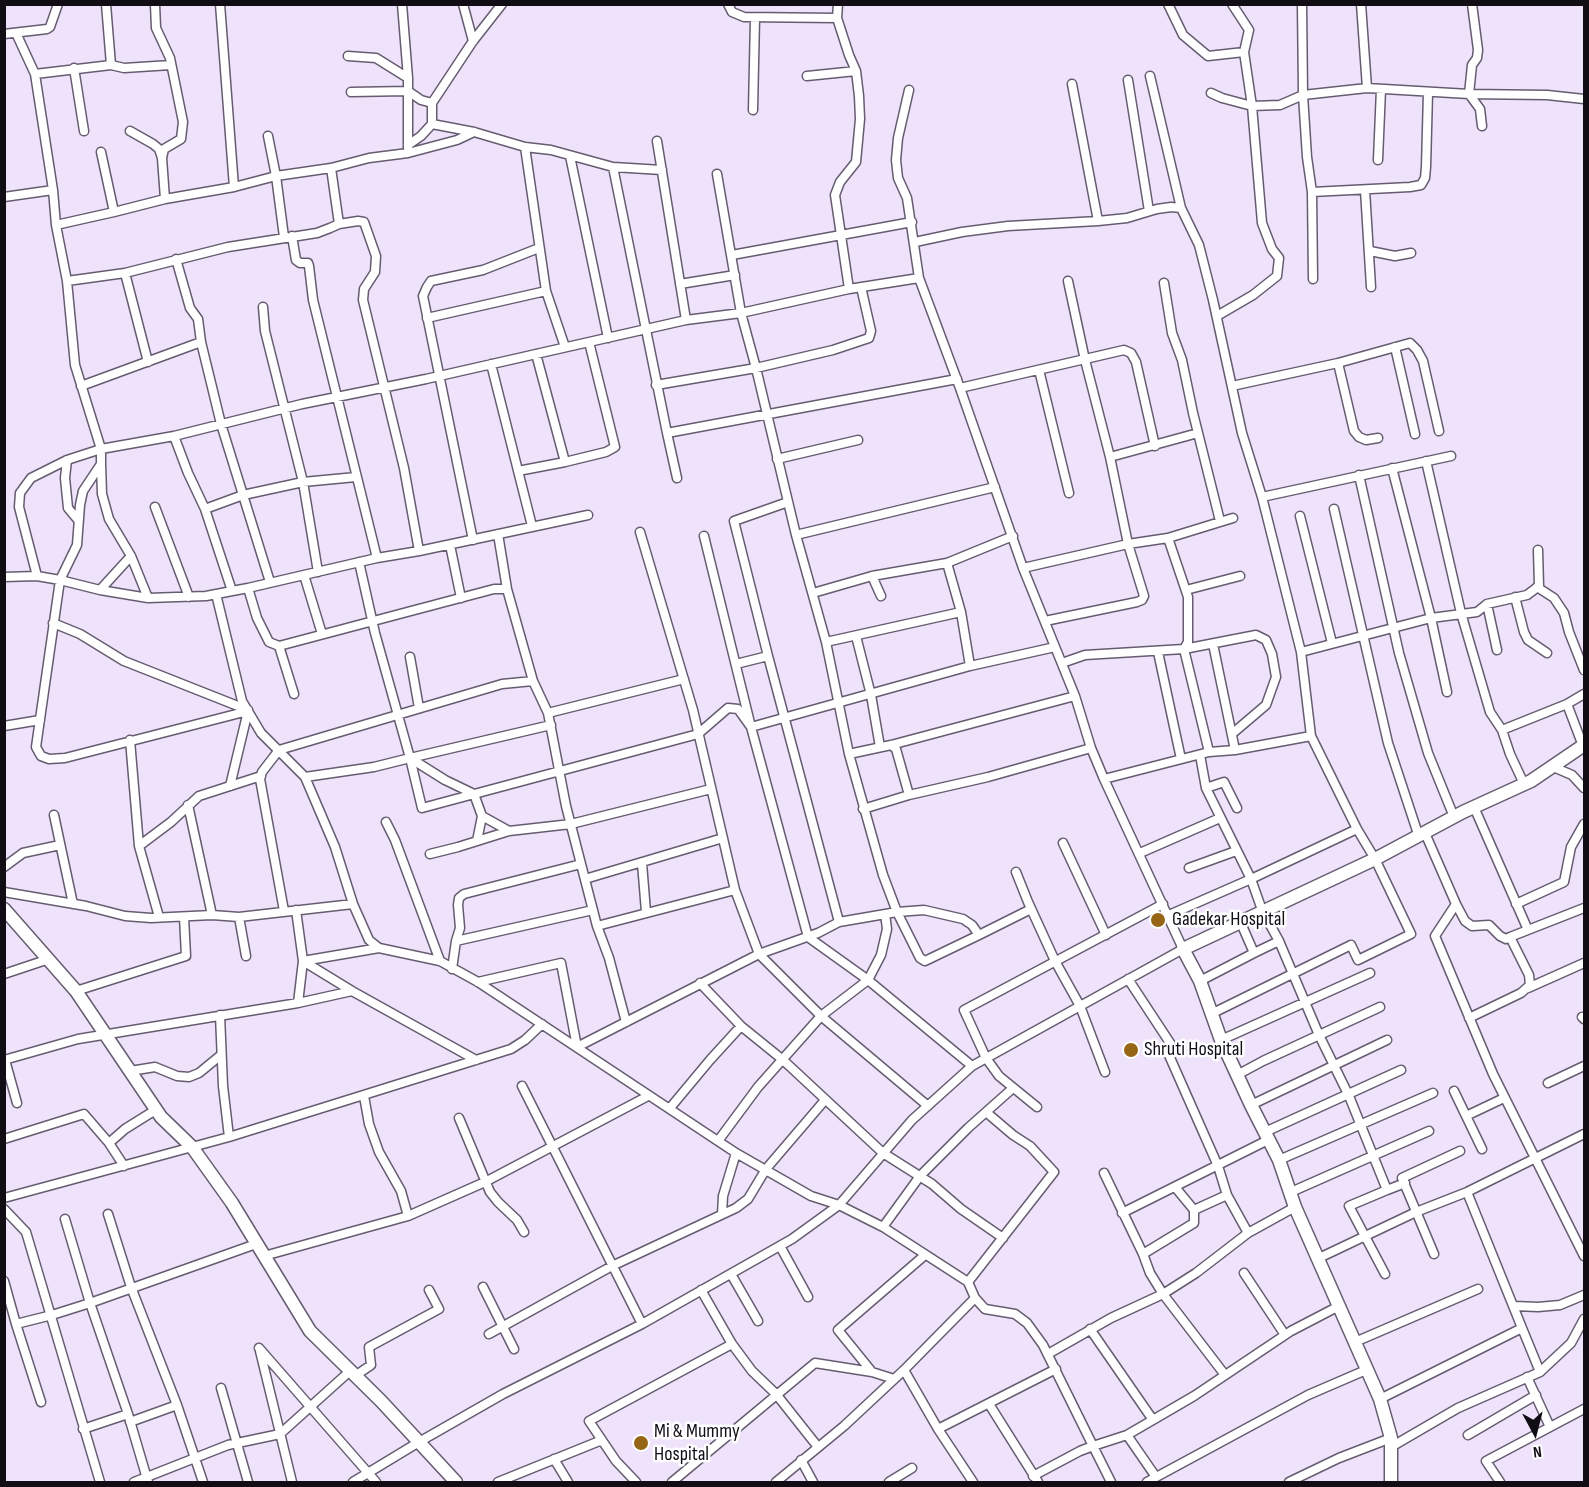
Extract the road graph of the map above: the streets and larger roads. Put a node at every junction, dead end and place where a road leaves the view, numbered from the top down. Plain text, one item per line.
1 (58, 4) edge
2 (106, 4) edge
3 (155, 4) edge
4 (220, 4) edge
5 (402, 4) edge
6 (463, 4) edge
7 (502, 4) edge
8 (728, 4) edge
9 (838, 4) edge
10 (1168, 4) edge
11 (1232, 4) edge
12 (1302, 4) edge
13 (1361, 4) edge
14 (1472, 4) edge
15 (755, 18) junction
16 (837, 18) junction
17 (16, 33) junction
18 (4, 34) edge
19 (473, 41) junction
20 (1245, 52) junction
21 (348, 56) dead end
22 (111, 65) junction
23 (171, 65) junction
24 (74, 68) junction
25 (856, 71) junction
26 (35, 74) junction
27 (807, 76) dead end
28 (1150, 76) dead end
29 (408, 78) junction
30 (1128, 80) dead end
31 (1072, 84) dead end
32 (1366, 88) junction
33 (1381, 89) junction
34 (909, 90) dead end
35 (408, 91) junction
36 (351, 92) dead end
37 (1211, 93) dead end
38 (1428, 93) junction
39 (1468, 94) junction
40 (1303, 95) junction
41 (1584, 99) edge
42 (432, 103) junction
43 (1252, 106) junction
44 (753, 110) dead end
45 (432, 124) junction
46 (1482, 126) dead end
47 (84, 131) dead end
48 (130, 131) dead end
49 (474, 132) junction
50 (268, 136) dead end
51 (657, 141) dead end
52 (525, 147) junction
53 (408, 149) junction
54 (101, 152) dead end
55 (570, 156) junction
56 (162, 158) junction
57 (1378, 160) dead end
58 (614, 167) junction
59 (331, 168) junction
60 (662, 170) junction
61 (717, 174) dead end
62 (276, 176) junction
63 (234, 187) junction
64 (53, 190) junction
65 (1365, 190) junction
66 (1312, 192) junction
67 (4, 197) edge
68 (165, 199) junction
69 (1181, 208) junction
70 (1149, 210) junction
71 (114, 212) junction
72 (1098, 221) junction
73 (912, 222) junction
74 (339, 224) junction
75 (57, 225) junction
76 (840, 236) junction
77 (288, 237) junction
78 (915, 242) junction
79 (539, 248) junction
80 (1370, 251) junction
81 (1411, 253) dead end
82 (732, 255) junction
83 (176, 259) junction
84 (124, 273) junction
85 (735, 275) junction
86 (919, 278) junction
87 (1313, 279) dead end
88 (67, 281) junction
89 (1068, 281) dead end
90 (1164, 283) dead end
91 (680, 284) junction
92 (861, 287) junction
93 (1371, 287) dead end
94 (849, 289) junction
95 (546, 291) junction
96 (262, 307) dead end
97 (741, 313) junction
98 (1217, 316) junction
99 (427, 318) junction
100 (686, 320) junction
101 (646, 329) junction
102 (608, 338) junction
103 (201, 342) junction
104 (589, 342) junction
105 (565, 347) junction
106 (1395, 347) junction
107 (536, 354) junction
108 (1085, 360) junction
109 (148, 362) junction
110 (1338, 363) junction
111 (491, 364) junction
112 (756, 368) junction
113 (1038, 370) junction
114 (440, 376) junction
115 (957, 379) junction
116 (81, 386) junction
117 (656, 386) junction
118 (1232, 386) junction
119 (383, 388) junction
120 (960, 388) junction
121 (336, 397) junction
122 (285, 408) junction
123 (766, 416) junction
124 (221, 424) junction
125 (1439, 431) dead end
126 (1198, 433) junction
127 (667, 434) junction
128 (1415, 434) dead end
129 (174, 436) junction
130 (1378, 438) dead end
131 (858, 440) dead end
132 (1155, 446) junction
133 (101, 449) junction
134 (1451, 456) dead end
135 (1110, 457) junction
136 (777, 459) junction
137 (68, 460) junction
138 (1426, 461) junction
139 (565, 462) junction
140 (101, 464) junction
141 (1392, 468) junction
142 (518, 471) junction
143 (1359, 475) junction
144 (356, 477) junction
145 (677, 478) dead end
146 (303, 482) junction
147 (995, 487) junction
148 (1069, 493) dead end
149 (243, 495) junction
150 (1262, 497) junction
151 (788, 502) junction
152 (155, 507) dead end
153 (205, 509) junction
154 (1334, 509) dead end
155 (588, 515) dead end
156 (1300, 516) dead end
157 (1233, 518) dead end
158 (78, 520) junction
159 (1220, 521) junction
160 (532, 526) junction
161 (640, 532) dead end
162 (498, 534) junction
163 (796, 535) junction
164 (704, 536) dead end
165 (1013, 536) junction
166 (1168, 538) junction
167 (473, 540) junction
168 (1128, 544) junction
169 (450, 545) junction
170 (1538, 550) dead end
171 (419, 551) junction
172 (131, 556) junction
173 (377, 558) junction
174 (359, 562) junction
175 (947, 563) junction
176 (1023, 568) junction
177 (318, 572) junction
178 (304, 575) junction
179 (37, 576) junction
180 (872, 576) junction
181 (1240, 576) dead end
182 (4, 577) edge
183 (60, 580) junction
184 (270, 582) junction
185 (1537, 587) junction
186 (248, 588) junction
187 (507, 589) junction
188 (100, 590) junction
189 (1186, 590) junction
190 (232, 591) junction
191 (813, 593) junction
192 (216, 594) junction
193 (881, 596) dead end
194 (189, 597) junction
195 (1515, 597) junction
196 (148, 598) junction
197 (460, 598) junction
198 (1487, 604) junction
199 (961, 612) junction
200 (1461, 613) junction
201 (1431, 618) junction
202 (372, 621) junction
203 (1045, 621) junction
204 (53, 623) junction
205 (1394, 628) junction
206 (322, 634) junction
207 (856, 636) junction
208 (1363, 636) junction
209 (826, 642) junction
210 (1332, 643) junction
211 (1213, 644) junction
212 (279, 646) junction
213 (1055, 646) junction
214 (1184, 649) junction
215 (1497, 650) dead end
216 (1158, 652) junction
217 (1301, 652) junction
218 (1547, 653) dead end
219 (768, 656) junction
220 (410, 657) dead end
221 (1062, 663) junction
222 (736, 664) junction
223 (970, 666) junction
224 (1584, 670) edge
225 (684, 679) junction
226 (533, 681) junction
227 (1447, 692) dead end
228 (294, 694) dead end
229 (1584, 694) edge
230 (871, 695) junction
231 (1075, 696) junction
232 (840, 704) junction
233 (1567, 704) junction
234 (419, 708) junction
235 (248, 711) junction
236 (548, 713) junction
237 (398, 714) junction
238 (784, 717) junction
239 (40, 720) junction
240 (551, 725) junction
241 (4, 726) edge
242 (752, 727) junction
243 (1502, 730) junction
244 (1233, 733) junction
245 (698, 734) junction
246 (1311, 736) junction
247 (130, 740) junction
248 (891, 745) junction
249 (1583, 746) edge
250 (880, 747) junction
251 (1091, 748) junction
252 (279, 750) junction
253 (1235, 750) junction
254 (1204, 753) junction
255 (849, 754) junction
256 (410, 758) junction
257 (1181, 759) junction
258 (1551, 766) junction
259 (560, 771) junction
260 (261, 776) junction
261 (305, 777) junction
262 (1104, 779) junction
263 (1524, 784) junction
264 (230, 786) junction
265 (1206, 788) junction
266 (1584, 788) edge
267 (711, 789) junction
268 (474, 794) junction
269 (909, 795) junction
270 (188, 805) junction
271 (1474, 807) junction
272 (1237, 808) dead end
273 (863, 809) junction
274 (54, 815) dead end
275 (482, 816) junction
276 (1220, 818) junction
277 (1454, 818) junction
278 (386, 822) dead end
279 (571, 824) junction
280 (1584, 824) edge
281 (1357, 829) junction
282 (509, 831) junction
283 (1422, 835) junction
284 (723, 838) junction
285 (477, 841) junction
286 (1063, 843) dead end
287 (60, 845) junction
288 (139, 846) junction
289 (1236, 850) junction
290 (1140, 853) junction
291 (430, 854) dead end
292 (1375, 858) junction
293 (642, 863) junction
294 (581, 864) junction
295 (4, 867) edge
296 (1189, 868) dead end
297 (1016, 872) dead end
298 (585, 879) junction
299 (1251, 879) junction
300 (735, 890) junction
301 (4, 892) edge
302 (73, 904) junction
303 (353, 904) junction
304 (1163, 904) junction
305 (1456, 904) junction
306 (1516, 904) junction
307 (1584, 908) edge
308 (4, 909) edge
309 (1031, 909) junction
310 (296, 910) junction
311 (593, 910) junction
312 (1262, 910) junction
313 (284, 911) junction
314 (646, 912) junction
315 (897, 912) junction
316 (885, 914) junction
317 (212, 915) junction
318 (1168, 915) junction
319 (159, 917) junction
320 (184, 917) junction
321 (239, 917) junction
322 (1240, 921) junction
323 (839, 922) junction
324 (597, 926) junction
325 (1528, 930) junction
326 (979, 935) junction
327 (1106, 935) junction
328 (808, 937) junction
329 (1510, 937) junction
330 (456, 941) junction
331 (1278, 941) junction
332 (379, 948) junction
333 (1183, 949) junction
334 (1254, 953) junction
335 (759, 954) junction
336 (246, 956) dead end
337 (49, 959) junction
338 (303, 961) junction
339 (440, 961) junction
340 (1055, 961) junction
341 (1584, 963) edge
342 (452, 969) junction
343 (1293, 972) junction
344 (4, 974) edge
345 (1370, 974) dead end
346 (1128, 979) junction
347 (868, 980) junction
348 (1200, 981) junction
349 (478, 982) junction
350 (700, 983) junction
351 (1528, 988) junction
352 (76, 991) junction
353 (352, 991) junction
354 (1306, 1002) junction
355 (298, 1003) junction
356 (1080, 1006) junction
357 (1380, 1006) dead end
358 (1213, 1013) junction
359 (220, 1015) junction
360 (821, 1016) junction
361 (1468, 1018) junction
362 (626, 1022) junction
363 (542, 1024) junction
364 (741, 1026) junction
365 (106, 1035) junction
366 (1319, 1035) junction
367 (1387, 1040) dead end
368 (1221, 1041) junction
369 (577, 1047) junction
370 (221, 1055) junction
371 (986, 1058) junction
372 (5, 1060) edge
373 (476, 1060) junction
374 (783, 1060) junction
375 (1333, 1065) junction
376 (1584, 1065) edge
377 (972, 1066) junction
378 (1401, 1070) dead end
379 (130, 1071) junction
380 (1105, 1072) dead end
381 (1237, 1075) junction
382 (1548, 1083) dead end
383 (522, 1086) dead end
384 (1013, 1088) junction
385 (1454, 1091) dead end
386 (1432, 1093) dead end
387 (364, 1096) junction
388 (648, 1096) junction
389 (1349, 1096) junction
390 (1504, 1098) junction
391 (825, 1100) junction
392 (16, 1103) dead end
393 (1251, 1105) junction
394 (928, 1106) junction
395 (1037, 1107) dead end
396 (670, 1108) junction
397 (157, 1109) junction
398 (986, 1112) junction
399 (1466, 1116) junction
400 (459, 1118) dead end
401 (1360, 1124) junction
402 (1429, 1131) dead end
403 (1584, 1134) edge
404 (1266, 1136) junction
405 (229, 1137) junction
406 (4, 1138) edge
407 (718, 1141) junction
408 (109, 1143) junction
409 (192, 1147) junction
410 (553, 1148) junction
411 (1482, 1149) dead end
412 (1460, 1151) dead end
413 (736, 1153) junction
414 (883, 1153) junction
415 (1373, 1156) junction
416 (1534, 1159) junction
417 (1279, 1160) junction
418 (124, 1166) junction
419 (1218, 1166) junction
420 (766, 1169) junction
421 (1104, 1173) dead end
422 (920, 1176) junction
423 (485, 1182) junction
424 (1405, 1183) junction
425 (1175, 1187) junction
426 (1387, 1190) junction
427 (1291, 1192) junction
428 (1467, 1192) junction
429 (1227, 1196) junction
430 (4, 1198) edge
431 (839, 1205) junction
432 (1295, 1207) junction
433 (4, 1209) edge
434 (1194, 1210) junction
435 (1416, 1212) junction
436 (1122, 1213) junction
437 (108, 1214) dead end
438 (722, 1214) junction
439 (408, 1216) junction
440 (65, 1219) dead end
441 (883, 1227) junction
442 (524, 1232) dead end
443 (1248, 1233) junction
444 (1364, 1235) junction
445 (1003, 1238) junction
446 (256, 1244) junction
447 (780, 1246) junction
448 (1143, 1254) junction
449 (1434, 1254) dead end
450 (925, 1255) junction
451 (264, 1256) junction
452 (1584, 1256) edge
453 (1319, 1258) junction
454 (612, 1266) junction
455 (1244, 1273) dead end
456 (731, 1274) junction
457 (1385, 1274) dead end
458 (4, 1281) edge
459 (968, 1282) junction
460 (131, 1287) junction
461 (483, 1287) dead end
462 (1478, 1289) dead end
463 (429, 1290) dead end
464 (701, 1290) junction
465 (1163, 1294) junction
466 (1584, 1295) edge
467 (808, 1297) dead end
468 (975, 1298) junction
469 (90, 1303) junction
470 (1339, 1306) junction
471 (1515, 1306) junction
472 (52, 1315) junction
473 (1584, 1319) edge
474 (758, 1321) dead end
475 (16, 1324) junction
476 (642, 1324) junction
477 (502, 1327) junction
478 (1522, 1328) junction
479 (1090, 1329) junction
480 (489, 1334) dead end
481 (1285, 1335) junction
482 (1355, 1342) junction
483 (732, 1344) junction
484 (514, 1349) dead end
485 (1048, 1354) junction
486 (1056, 1369) junction
487 (904, 1370) junction
488 (1366, 1370) junction
489 (872, 1372) junction
490 (1540, 1372) junction
491 (352, 1374) junction
492 (1225, 1375) junction
493 (1527, 1377) junction
494 (894, 1379) junction
495 (220, 1388) dead end
496 (776, 1394) junction
497 (1536, 1395) junction
498 (1380, 1399) junction
499 (41, 1402) dead end
500 (989, 1404) junction
501 (177, 1405) junction
502 (309, 1407) junction
503 (1584, 1409) edge
504 (129, 1418) junction
505 (1153, 1420) junction
506 (1550, 1427) junction
507 (83, 1429) junction
508 (938, 1429) junction
509 (280, 1434) junction
510 (1126, 1435) junction
511 (1468, 1435) dead end
512 (602, 1440) junction
513 (419, 1442) junction
514 (237, 1443) junction
515 (1391, 1443) junction
516 (1093, 1446) junction
517 (818, 1447) junction
518 (554, 1459) junction
519 (194, 1460) junction
520 (801, 1460) junction
521 (912, 1468) dead end
522 (368, 1473) junction
523 (1156, 1477) junction
524 (1036, 1479) edge
525 (147, 1480) edge
526 (100, 1482) edge
527 (134, 1482) edge
528 (203, 1482) edge
529 (248, 1482) edge
530 (292, 1482) edge
531 (353, 1482) edge
532 (376, 1482) edge
533 (456, 1482) edge
534 (498, 1482) edge
535 (568, 1482) edge
536 (636, 1482) edge
537 (672, 1482) edge
538 (776, 1482) edge
539 (813, 1482) edge
540 (889, 1482) edge
541 (973, 1482) edge
542 (1111, 1482) edge
543 (1147, 1482) edge
544 (1289, 1482) edge
545 (1391, 1482) edge
546 (1500, 1482) edge

1 - 17 street
2 - 22 street
3 - 23 street
4 - 63 street
5 - 29 street
6 - 19 street
7 - 19 street
8 - 15 street
9 - 16 street
10 - 20 street
11 - 20 street
12 - 40 street
13 - 32 street
14 - 39 street
15 - 16 street
15 - 44 street
16 - 25 street
17 - 18 street
17 - 26 street
19 - 42 street
20 - 43 street
21 - 29 street
22 - 23 street
22 - 24 street
23 - 56 street
24 - 26 street
24 - 47 street
25 - 27 street
25 - 76 street
26 - 64 street
28 - 69 street
29 - 35 street
30 - 70 street
31 - 72 street
32 - 33 street
32 - 40 street
33 - 38 street
33 - 57 street
34 - 73 street
35 - 36 street
35 - 42 street
35 - 53 street
37 - 43 street
38 - 39 street
38 - 65 street
39 - 41 street
39 - 46 street
40 - 43 street
40 - 66 street
42 - 45 street
43 - 98 street
45 - 49 street
45 - 53 street
48 - 56 street
49 - 52 street
49 - 53 street
50 - 62 street
51 - 60 street
52 - 55 street
52 - 79 street
53 - 59 street
54 - 71 street
55 - 58 street
55 - 102 street
56 - 68 street
58 - 60 street
58 - 101 street
59 - 62 street
59 - 74 street
60 - 91 street
61 - 82 street
62 - 63 street
62 - 77 street
63 - 68 street
64 - 67 street
64 - 75 street
65 - 66 street
65 - 80 street
66 - 87 street
68 - 71 street
69 - 70 street
69 - 98 street
70 - 72 street
71 - 75 street
72 - 78 street
73 - 76 street
73 - 78 street
74 - 77 street
74 - 119 street
75 - 88 street
76 - 82 street
76 - 94 street
77 - 83 street
77 - 121 street
78 - 86 street
79 - 95 street
79 - 99 street
80 - 81 street
80 - 93 street
82 - 85 street
83 - 84 street
83 - 103 street
84 - 88 street
84 - 109 street
85 - 91 street
85 - 97 street
86 - 92 street
86 - 115 street
88 - 116 street
89 - 108 street
90 - 126 street
91 - 100 street
92 - 94 street
92 - 112 street
94 - 97 street
95 - 99 street
95 - 105 street
96 - 122 street
97 - 100 street
97 - 112 street
98 - 118 street
99 - 114 street
100 - 101 street
101 - 102 street
101 - 117 street
102 - 104 street
103 - 109 street
103 - 124 street
104 - 105 street
104 - 139 street
105 - 107 street
106 - 110 street
106 - 125 street
106 - 128 street
107 - 111 street
107 - 139 street
108 - 113 street
108 - 132 street
108 - 135 street
109 - 116 street
110 - 118 street
110 - 130 street
111 - 114 street
111 - 142 street
112 - 117 street
112 - 123 street
113 - 120 street
113 - 148 street
114 - 119 street
114 - 167 street
115 - 120 street
115 - 123 street
116 - 133 street
117 - 127 street
118 - 150 street
119 - 121 street
119 - 171 street
120 - 147 street
121 - 122 street
121 - 144 street
122 - 124 street
122 - 146 street
123 - 127 street
123 - 136 street
124 - 129 street
124 - 149 street
126 - 132 street
126 - 159 street
127 - 145 street
129 - 133 street
129 - 153 street
131 - 136 street
132 - 135 street
133 - 137 street
133 - 140 street
134 - 138 street
135 - 168 street
136 - 151 street
137 - 158 street
137 - 179 street
138 - 141 street
138 - 200 street
139 - 142 street
140 - 158 street
140 - 172 street
141 - 143 street
141 - 201 street
142 - 160 street
143 - 150 street
143 - 205 street
144 - 146 street
144 - 173 street
146 - 149 street
146 - 177 street
147 - 163 street
147 - 165 street
149 - 153 street
149 - 184 street
150 - 217 street
151 - 163 street
151 - 219 street
152 - 194 street
153 - 190 street
154 - 208 street
155 - 160 street
156 - 210 street
157 - 159 street
158 - 183 street
159 - 166 street
160 - 162 street
161 - 225 street
162 - 167 street
162 - 187 street
163 - 191 street
164 - 222 street
165 - 175 street
165 - 176 street
166 - 168 street
166 - 189 street
167 - 169 street
168 - 176 street
168 - 203 street
169 - 171 street
169 - 197 street
170 - 185 street
171 - 173 street
172 - 188 street
172 - 196 street
173 - 174 street
174 - 177 street
174 - 202 street
175 - 180 street
175 - 199 street
176 - 203 street
177 - 178 street
178 - 184 street
178 - 206 street
179 - 182 street
179 - 183 street
180 - 191 street
180 - 193 street
181 - 189 street
183 - 188 street
183 - 204 street
184 - 186 street
185 - 195 street
185 - 224 street
186 - 190 street
186 - 212 street
187 - 197 street
187 - 226 street
188 - 196 street
189 - 214 street
190 - 192 street
191 - 209 street
192 - 194 street
192 - 235 street
194 - 196 street
195 - 198 street
195 - 218 street
197 - 202 street
198 - 200 street
198 - 215 street
199 - 207 street
199 - 223 street
200 - 201 street
200 - 243 street
201 - 205 street
201 - 227 street
202 - 206 street
202 - 237 street
203 - 213 street
204 - 235 street
204 - 239 street
205 - 208 street
205 - 277 street
206 - 212 street
207 - 209 street
207 - 230 street
208 - 210 street
208 - 283 street
209 - 232 street
210 - 217 street
211 - 214 street
211 - 244 street
211 - 244 street
212 - 228 street
213 - 221 street
213 - 223 street
214 - 216 street
214 - 254 street
216 - 221 street
216 - 257 street
217 - 246 street
219 - 222 street
219 - 238 street
220 - 234 street
221 - 231 street
222 - 242 street
223 - 230 street
225 - 236 street
225 - 245 street
226 - 234 street
226 - 236 street
229 - 233 street
230 - 232 street
230 - 250 street
231 - 248 street
231 - 251 street
232 - 238 street
232 - 255 street
233 - 243 street
233 - 249 street
234 - 237 street
235 - 247 street
235 - 252 street
235 - 264 street
236 - 240 street
237 - 252 street
237 - 256 street
238 - 242 street
238 - 323 street
239 - 241 street
239 - 247 street
240 - 256 street
240 - 259 street
242 - 245 street
242 - 328 street
243 - 263 street
244 - 253 street
245 - 259 street
245 - 267 street
246 - 253 street
246 - 281 street
247 - 288 street
248 - 250 street
248 - 269 street
249 - 258 street
250 - 255 street
251 - 262 street
251 - 269 street
252 - 260 street
252 - 261 street
253 - 254 street
254 - 257 street
254 - 265 street
255 - 273 street
256 - 261 street
256 - 268 street
256 - 268 street
257 - 262 street
258 - 263 street
258 - 266 street
259 - 268 street
259 - 279 street
260 - 264 street
260 - 313 street
261 - 303 street
262 - 290 street
263 - 271 street
264 - 270 street
265 - 272 street
265 - 276 street
267 - 279 street
267 - 284 street
268 - 275 street
269 - 273 street
270 - 288 street
270 - 317 street
271 - 277 street
271 - 306 street
273 - 315 street
274 - 287 street
275 - 282 street
275 - 285 street
276 - 289 street
276 - 290 street
277 - 283 street
278 - 339 street
279 - 282 street
279 - 294 street
280 - 306 street
281 - 292 street
281 - 299 street
282 - 285 street
283 - 292 street
283 - 305 street
284 - 293 street
284 - 300 street
285 - 291 street
286 - 327 street
287 - 295 street
287 - 302 street
288 - 319 street
289 - 296 street
289 - 299 street
290 - 304 street
292 - 312 street
292 - 343 street
293 - 298 street
293 - 314 street
294 - 298 street
294 - 330 street
297 - 309 street
298 - 311 street
299 - 312 street
299 - 318 street
300 - 314 street
300 - 335 street
301 - 302 street
302 - 319 street
303 - 310 street
303 - 332 street
304 - 318 street
304 - 327 street
305 - 329 street
305 - 361 street
306 - 325 street
307 - 325 street
308 - 337 street
309 - 326 street
309 - 340 street
310 - 313 street
310 - 338 street
311 - 324 street
311 - 330 street
312 - 322 street
312 - 331 street
313 - 321 street
314 - 324 street
315 - 316 street
315 - 326 street
315 - 326 street
316 - 323 street
316 - 347 street
317 - 320 street
317 - 321 street
318 - 333 street
319 - 320 street
320 - 352 street
321 - 336 street
322 - 333 street
322 - 334 street
323 - 328 street
324 - 362 street
325 - 329 street
327 - 340 street
328 - 335 street
328 - 347 street
329 - 351 street
330 - 342 street
331 - 334 street
331 - 343 street
332 - 338 street
332 - 339 street
333 - 346 street
333 - 348 street
334 - 348 street
335 - 350 street
335 - 360 street
337 - 344 street
337 - 352 street
338 - 353 street
338 - 355 street
339 - 342 street
340 - 356 street
340 - 371 street
341 - 351 street
342 - 349 street
343 - 354 street
343 - 358 street
345 - 354 street
346 - 356 street
346 - 419 street
347 - 360 street
347 - 377 street
348 - 358 street
349 - 363 street
349 - 369 street
350 - 362 street
350 - 364 street
351 - 361 street
352 - 365 street
353 - 355 street
353 - 373 street
354 - 366 street
354 - 368 street
355 - 359 street
356 - 371 street
356 - 380 street
357 - 366 street
358 - 368 street
359 - 365 street
359 - 370 street
360 - 374 street
360 - 394 street
361 - 390 street
362 - 369 street
363 - 369 street
363 - 373 street
364 - 374 street
364 - 396 street
365 - 372 street
365 - 379 street
366 - 375 street
366 - 381 street
367 - 375 street
368 - 381 street
369 - 388 street
370 - 379 street
370 - 405 street
371 - 377 street
371 - 384 street
372 - 392 street
373 - 387 street
374 - 391 street
374 - 407 street
375 - 389 street
375 - 393 street
376 - 382 street
377 - 394 street
378 - 389 street
379 - 397 street
381 - 393 street
383 - 410 street
384 - 395 street
384 - 398 street
385 - 399 street
386 - 401 street
387 - 405 street
387 - 439 street
388 - 396 street
388 - 410 street
389 - 401 street
389 - 404 street
390 - 399 street
390 - 416 street
391 - 414 street
391 - 420 street
393 - 404 street
394 - 414 street
396 - 407 street
397 - 408 street
397 - 409 street
398 - 422 street
398 - 445 street
399 - 411 street
400 - 423 street
401 - 415 street
401 - 417 street
402 - 415 street
403 - 416 street
404 - 417 street
404 - 419 street
405 - 409 street
406 - 408 street
407 - 413 street
408 - 418 street
409 - 418 street
409 - 446 street
410 - 423 street
410 - 454 street
412 - 424 street
413 - 420 street
413 - 438 street
414 - 422 street
414 - 431 street
415 - 426 street
415 - 427 street
416 - 428 street
416 - 452 street
417 - 427 street
418 - 430 street
419 - 425 street
419 - 429 street
420 - 431 street
420 - 438 street
421 - 436 street
422 - 441 street
422 - 445 street
423 - 439 street
423 - 442 street
424 - 426 street
424 - 435 street
425 - 434 street
425 - 436 street
426 - 444 street
427 - 432 street
428 - 435 street
428 - 471 street
429 - 434 street
429 - 443 street
431 - 441 street
431 - 447 street
432 - 443 street
432 - 453 street
433 - 472 street
434 - 448 street
435 - 444 street
435 - 449 street
436 - 448 street
437 - 460 street
438 - 454 street
439 - 451 street
440 - 469 street
441 - 450 street
443 - 465 street
444 - 453 street
444 - 457 street
445 - 459 street
446 - 451 street
446 - 460 street
447 - 456 street
447 - 467 street
448 - 465 street
450 - 459 street
450 - 489 street
451 - 491 street
453 - 470 street
454 - 476 street
454 - 477 street
455 - 481 street
456 - 464 street
456 - 474 street
458 - 475 street
459 - 468 street
460 - 469 street
460 - 501 street
461 - 477 street
462 - 482 street
463 - 491 street
464 - 476 street
464 - 483 street
465 - 479 street
465 - 492 street
466 - 471 street
468 - 485 street
468 - 487 street
469 - 472 street
469 - 504 street
470 - 481 street
470 - 482 street
471 - 478 street
472 - 475 street
472 - 507 street
473 - 490 street
475 - 499 street
476 - 513 street
477 - 480 street
477 - 484 street
478 - 490 street
478 - 498 street
479 - 485 street
479 - 505 street
481 - 492 street
482 - 488 street
483 - 496 street
483 - 512 street
485 - 486 street
486 - 500 street
486 - 516 street
487 - 494 street
487 - 508 street
488 - 498 street
488 - 523 street
489 - 494 street
489 - 496 street
490 - 493 street
491 - 502 street
491 - 513 street
492 - 505 street
493 - 497 street
493 - 515 street
494 - 517 street
495 - 514 street
496 - 517 street
496 - 537 street
497 - 506 street
497 - 511 street
498 - 515 street
500 - 508 street
500 - 524 street
501 - 504 street
501 - 519 street
502 - 509 street
502 - 509 street
502 - 522 street
503 - 506 street
504 - 507 street
504 - 525 street
505 - 510 street
506 - 546 street
507 - 526 street
508 - 541 street
509 - 514 street
509 - 530 street
510 - 516 street
510 - 523 street
512 - 518 street
512 - 536 street
513 - 522 street
513 - 533 street
514 - 519 street
514 - 529 street
515 - 544 street
515 - 545 street
516 - 524 street
516 - 542 street
517 - 520 street
518 - 534 street
518 - 535 street
519 - 525 street
519 - 528 street
520 - 538 street
520 - 539 street
521 - 540 street
522 - 531 street
522 - 532 street
523 - 543 street
525 - 527 street

